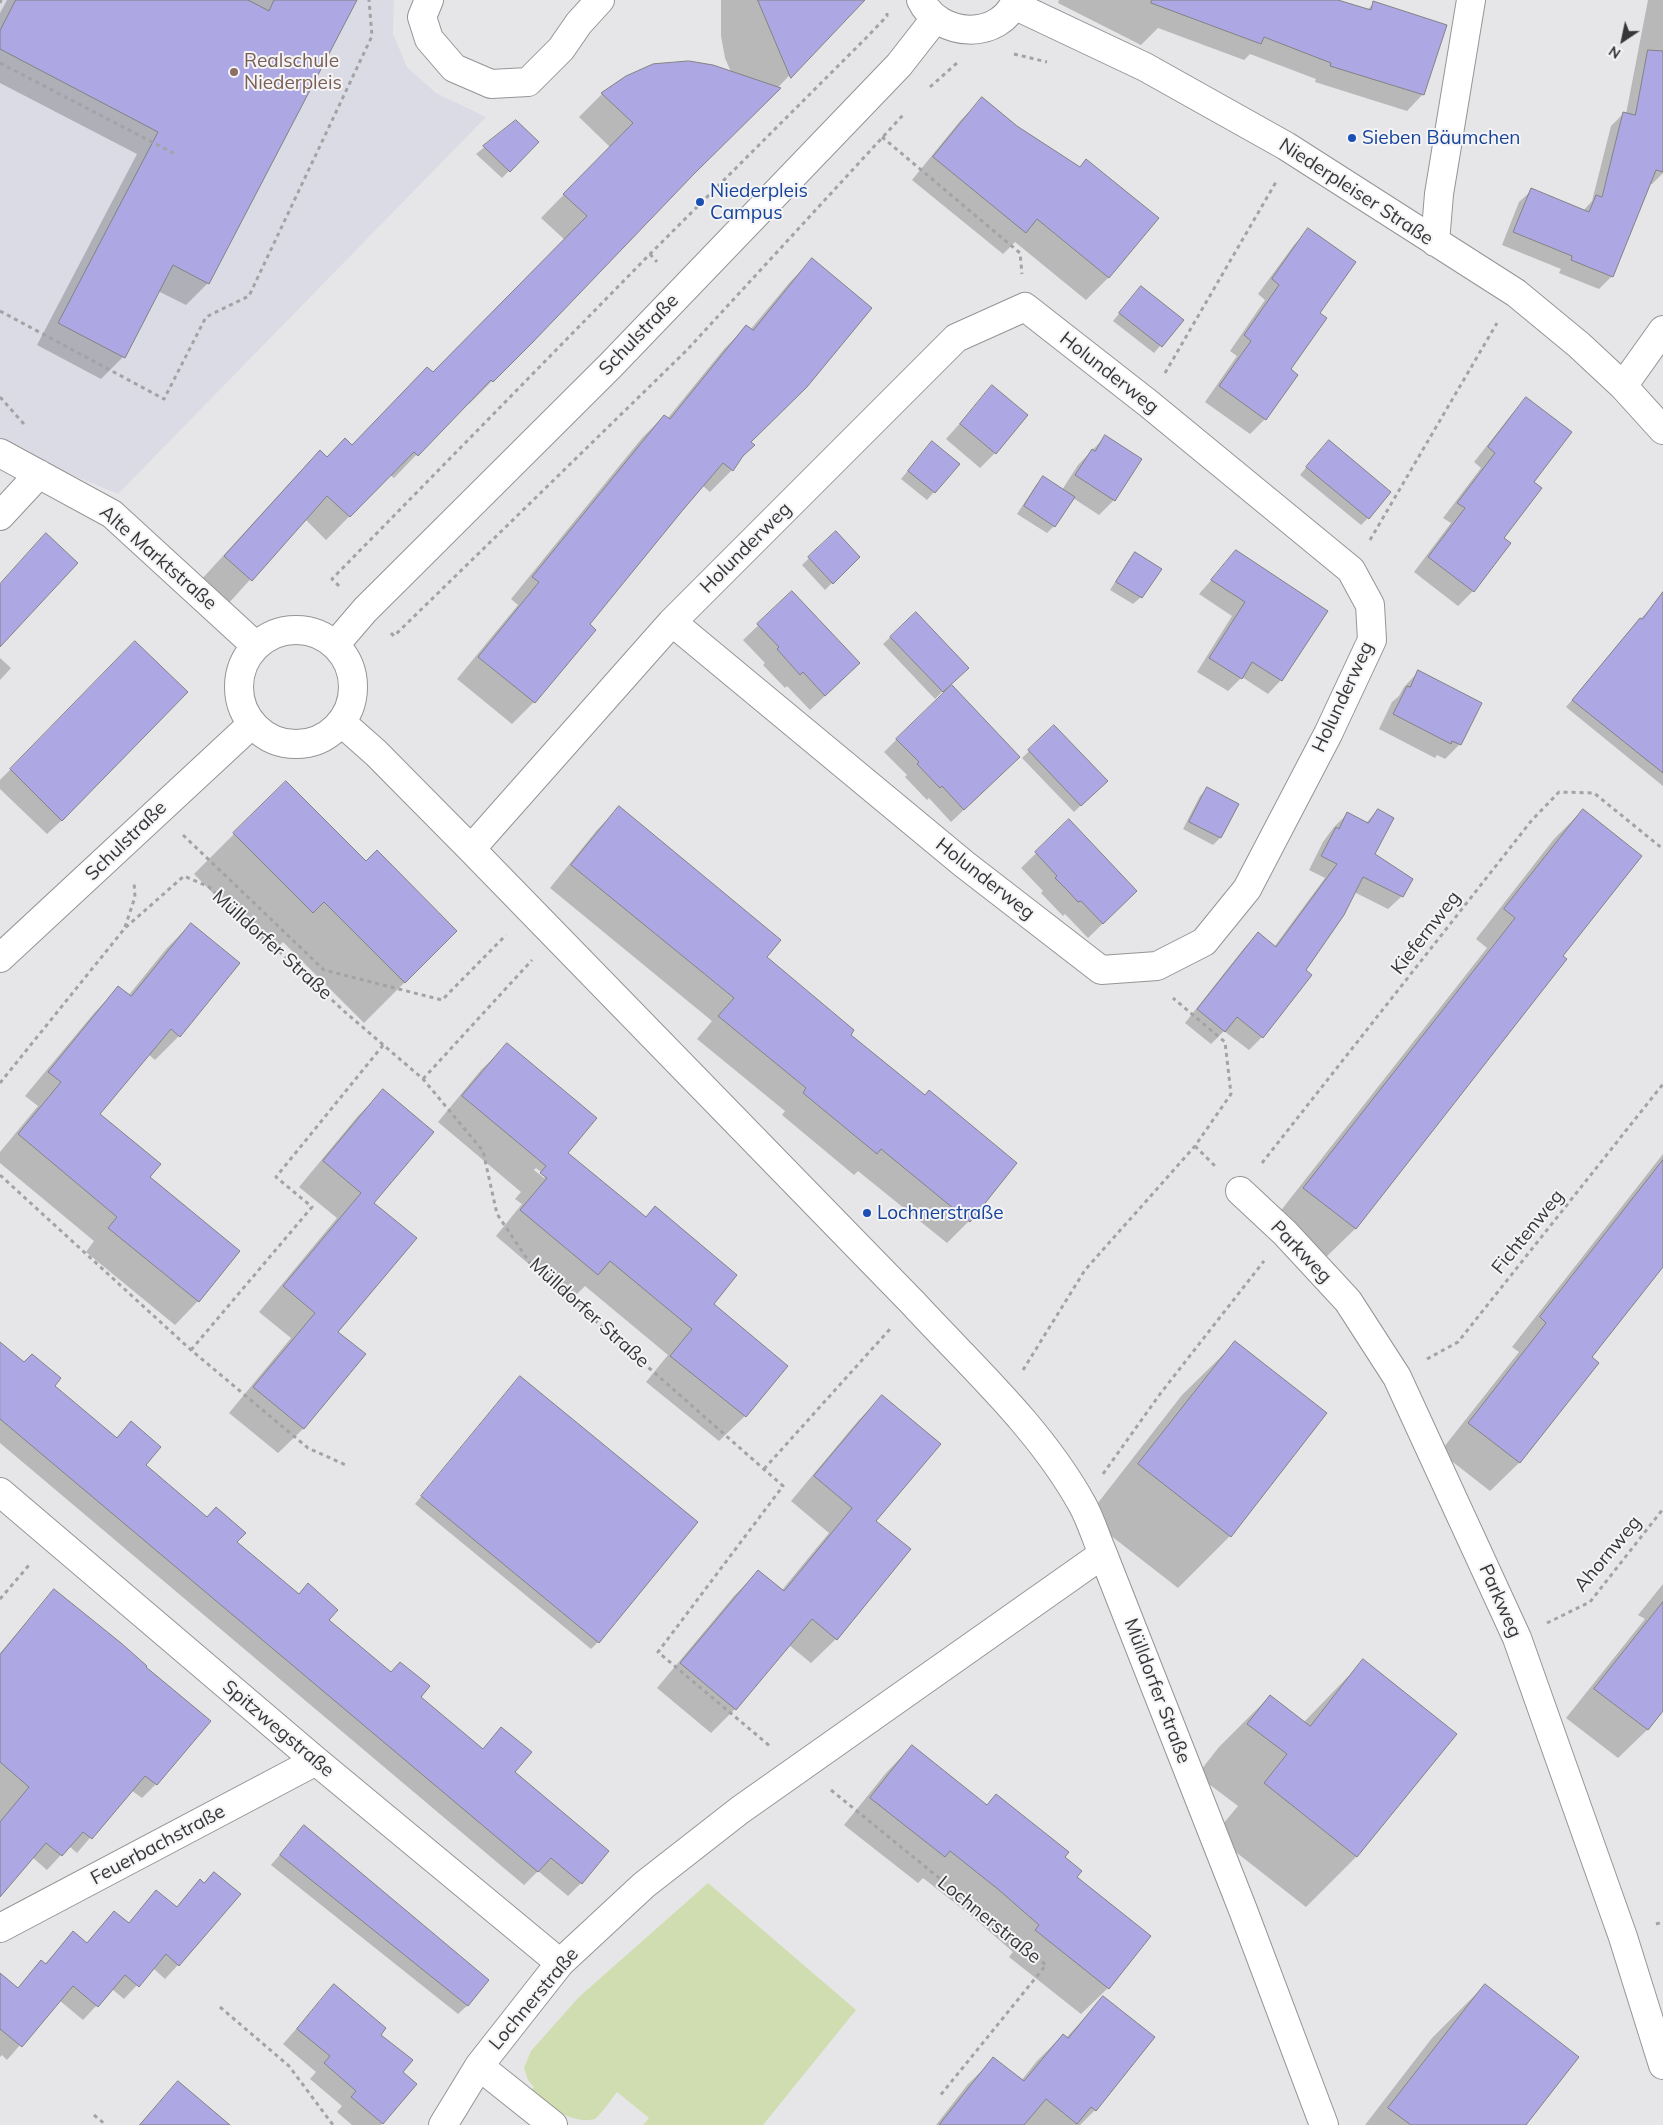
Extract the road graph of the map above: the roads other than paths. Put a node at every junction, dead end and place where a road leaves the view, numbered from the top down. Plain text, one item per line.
1 (429, 0) edge
2 (600, 0) edge
3 (1470, 0) edge
4 (1015, 2) edge
5 (928, 9) edge
6 (577, 12) edge
7 (1435, 242) junction
8 (1663, 332) edge
9 (1623, 386) junction
10 (1663, 430) edge
11 (0, 454) edge
12 (39, 474) junction
13 (0, 516) edge
14 (672, 622) junction
15 (335, 645) junction
16 (256, 646) junction
17 (341, 722) junction
18 (252, 724) junction
19 (470, 849) junction
20 (0, 958) edge
21 (1240, 1191) road end
22 (0, 1492) edge
23 (1103, 1554) junction
24 (316, 1761) junction
25 (0, 1928) edge
26 (560, 1962) junction
27 (1663, 2064) edge
28 (479, 2066) junction
29 (443, 2125) edge
30 (553, 2125) edge
31 (1324, 2125) edge

1 - 6 street
2 - 6 street
3 - 7 street
4 - 5 street
4 - 7 street, Niederpleiser Straße
5 - 15 street, Schulstraße
7 - 9 street, Niederpleiser Straße
8 - 9 street
9 - 10 street, Niederpleiser Straße
11 - 12 street, Alte Marktstraße
12 - 13 street
12 - 16 street, Alte Marktstraße
14 - 14 street, Holunderweg
14 - 19 street, Holunderweg
15 - 16 street
15 - 17 street
16 - 18 street
17 - 18 street
17 - 19 street, Mülldorfer Straße
18 - 20 street, Schulstraße
19 - 23 street, Mülldorfer Straße
21 - 27 street, Parkweg
22 - 24 street, Spitzwegstraße
23 - 26 street, Lochnerstraße
23 - 31 street, Mülldorfer Straße
24 - 25 street, Feuerbachstraße
24 - 26 street, Spitzwegstraße
26 - 28 street, Lochnerstraße
28 - 29 street, Lochnerstraße
28 - 30 street, Lochnerstraße

